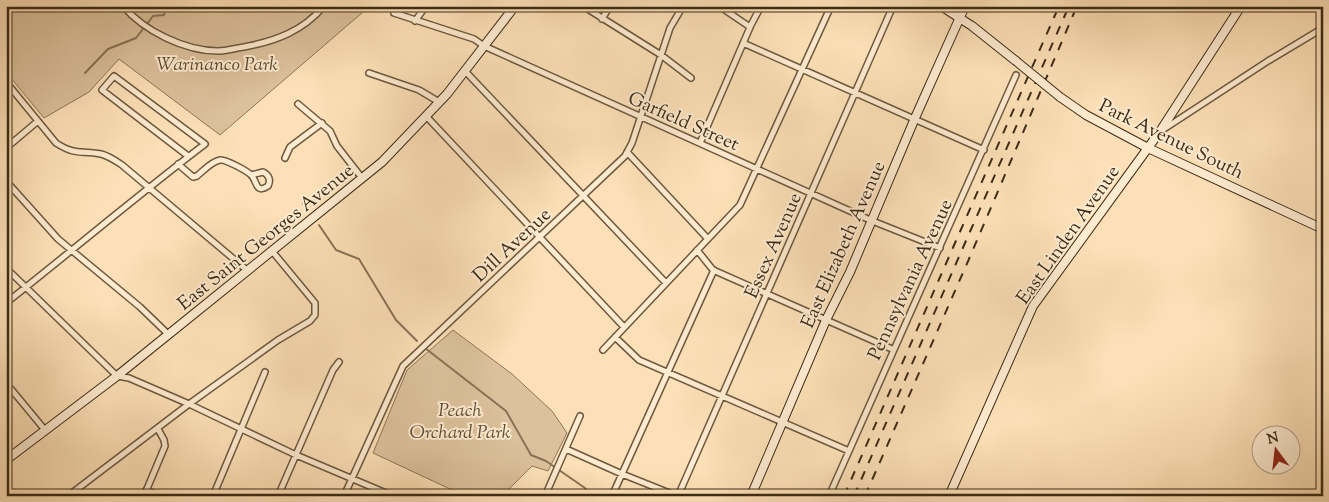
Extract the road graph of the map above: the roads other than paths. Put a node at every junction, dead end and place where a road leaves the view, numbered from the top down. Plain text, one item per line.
1 (123, 6) edge
2 (324, 6) edge
3 (426, 6) edge
4 (515, 6) edge
5 (583, 6) edge
6 (610, 6) edge
7 (683, 6) edge
8 (719, 6) edge
9 (761, 6) edge
10 (831, 6) edge
11 (893, 6) edge
12 (941, 6) edge
13 (966, 6) edge
14 (1241, 6) edge
15 (394, 13) dead end
16 (959, 18) junction
17 (602, 19) junction
18 (415, 21) junction
19 (750, 27) junction
20 (1323, 28) edge
21 (743, 43) junction
22 (484, 46) junction
23 (661, 55) junction
24 (802, 69) junction
25 (465, 71) junction
26 (370, 73) dead end
27 (1016, 75) dead end
28 (691, 78) dead end
29 (6, 82) edge
30 (856, 92) junction
31 (439, 102) junction
32 (298, 104) dead end
33 (426, 116) junction
34 (640, 116) junction
35 (915, 118) junction
36 (38, 121) junction
37 (322, 124) junction
38 (1161, 130) junction
39 (700, 143) junction
40 (6, 148) edge
41 (1148, 148) junction
42 (984, 150) junction
43 (627, 152) junction
44 (188, 156) junction
45 (285, 158) dead end
46 (178, 164) junction
47 (757, 169) junction
48 (251, 175) dead end
49 (362, 178) junction
50 (6, 181) edge
51 (148, 187) junction
52 (811, 194) junction
53 (583, 196) junction
54 (872, 221) junction
55 (1323, 229) edge
56 (540, 237) junction
57 (708, 239) junction
58 (940, 248) junction
59 (71, 250) junction
60 (697, 250) junction
61 (272, 251) junction
62 (6, 268) edge
63 (714, 270) junction
64 (248, 271) junction
65 (666, 284) junction
66 (26, 287) junction
67 (767, 295) junction
68 (6, 303) edge
69 (826, 320) junction
70 (624, 327) junction
71 (168, 334) junction
72 (615, 337) junction
73 (603, 350) dead end
74 (892, 350) junction
75 (339, 362) dead end
76 (265, 372) dead end
77 (668, 373) junction
78 (117, 376) junction
79 (6, 383) edge
80 (722, 396) junction
81 (189, 404) junction
82 (580, 416) dead end
83 (783, 423) junction
84 (158, 429) junction
85 (242, 429) junction
86 (45, 430) junction
87 (566, 449) junction
88 (848, 451) junction
89 (296, 455) junction
90 (6, 460) edge
91 (622, 474) junction
92 (352, 479) junction
93 (146, 490) junction
94 (68, 496) edge
95 (144, 496) edge
96 (160, 496) edge
97 (213, 496) edge
98 (278, 496) edge
99 (344, 496) edge
100 (393, 496) edge
101 (546, 496) edge
102 (612, 496) edge
103 (678, 496) edge
104 (751, 496) edge
105 (829, 496) edge
106 (949, 496) edge

1 - 2 street
3 - 18 street
4 - 22 street, East Saint Georges Avenue
5 - 17 street
6 - 17 street
7 - 23 street, Dill Avenue
8 - 19 street
9 - 19 street
10 - 24 street
11 - 30 street, Essex Avenue
12 - 16 street, Park Avenue South
13 - 16 street, East Elizabeth Avenue
14 - 38 street, East Linden Avenue
15 - 18 street, Garfield Street
16 - 35 street, East Elizabeth Avenue
16 - 41 street, Park Avenue South, bridge
17 - 23 street
18 - 22 street, Garfield Street
19 - 21 street
20 - 38 street
21 - 24 street
21 - 39 street
22 - 25 street, East Saint Georges Avenue
22 - 34 street, Garfield Street
23 - 28 street
23 - 34 street, Dill Avenue
24 - 30 street
24 - 47 street
25 - 31 street, East Saint Georges Avenue
25 - 53 street
26 - 31 street
27 - 42 street, Pennsylvania Avenue
29 - 36 street
30 - 35 street
30 - 52 street, Essex Avenue
31 - 33 street, East Saint Georges Avenue
32 - 37 street
33 - 49 street, East Saint Georges Avenue
33 - 56 street
34 - 39 street, Garfield Street
34 - 43 street, Dill Avenue
35 - 42 street
35 - 54 street, East Elizabeth Avenue
36 - 40 street
36 - 51 street
37 - 45 street
37 - 49 street
38 - 41 street, East Linden Avenue
39 - 47 street, Garfield Street
41 - 55 street, Park Avenue South
41 - 106 street, East Linden Avenue
42 - 58 street, Pennsylvania Avenue
43 - 53 street, Dill Avenue
43 - 57 street
44 - 44 street
44 - 46 street
46 - 48 street
46 - 51 street
47 - 52 street, Garfield Street
47 - 57 street
49 - 61 street, East Saint Georges Avenue
50 - 59 street
51 - 59 street
51 - 64 street
52 - 54 street, Garfield Street
52 - 67 street, Essex Avenue
53 - 56 street, Dill Avenue
53 - 65 street
54 - 58 street, Garfield Street
54 - 69 street, East Elizabeth Avenue
56 - 70 street
56 - 92 street, Dill Avenue
57 - 60 street
58 - 74 street, Pennsylvania Avenue
59 - 66 street
59 - 71 street
60 - 63 street
60 - 65 street
61 - 64 street, East Saint Georges Avenue
61 - 81 street
62 - 66 street
63 - 67 street
63 - 77 street
64 - 71 street, East Saint Georges Avenue
65 - 70 street
66 - 68 street
66 - 78 street
67 - 69 street
67 - 80 street, Essex Avenue
69 - 74 street
69 - 83 street, East Elizabeth Avenue
70 - 72 street
71 - 78 street, East Saint Georges Avenue
72 - 73 street
72 - 77 street
74 - 88 street, Pennsylvania Avenue
75 - 89 street
76 - 85 street
77 - 80 street
77 - 91 street
78 - 81 street
78 - 86 street, East Saint Georges Avenue
79 - 86 street
80 - 83 street
80 - 103 street, Essex Avenue
81 - 84 street
81 - 85 street
82 - 87 street
83 - 88 street
83 - 104 street, East Elizabeth Avenue
84 - 93 street
84 - 94 street
85 - 89 street
85 - 97 street
86 - 90 street, East Saint Georges Avenue
87 - 91 street
87 - 101 street
88 - 105 street, Pennsylvania Avenue
89 - 92 street
89 - 98 street
91 - 102 street
91 - 103 street
92 - 99 street, Dill Avenue
92 - 100 street
93 - 95 street
93 - 96 street

